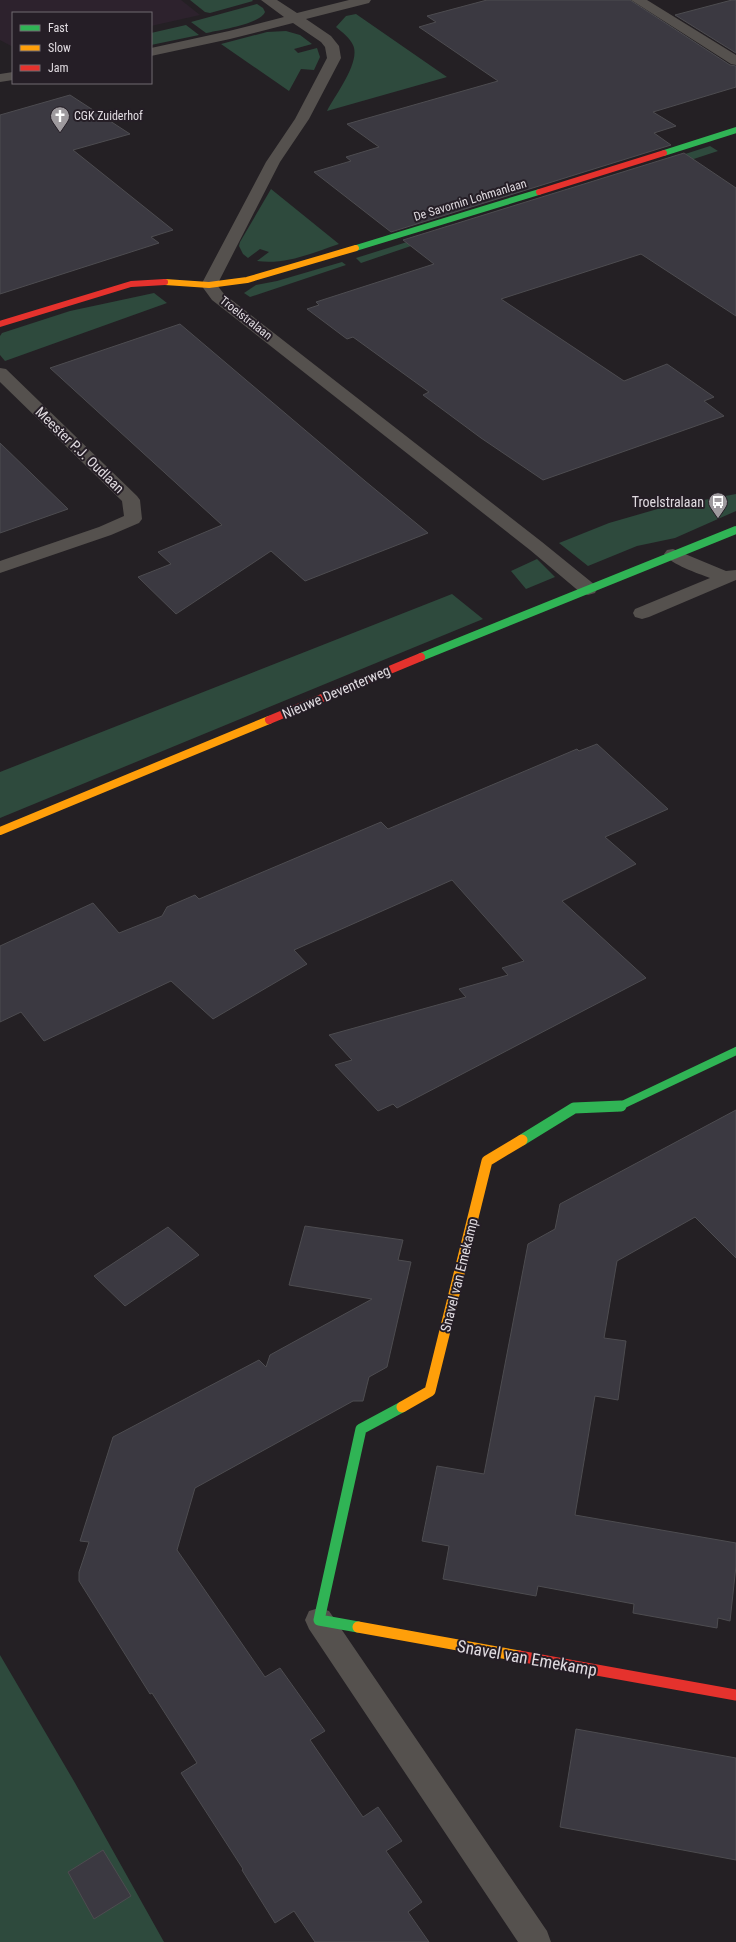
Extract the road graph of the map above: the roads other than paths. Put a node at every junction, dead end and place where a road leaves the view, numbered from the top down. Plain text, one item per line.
1 (268, 0) edge
2 (364, 0) edge
3 (638, 0) edge
4 (296, 18) junction
5 (152, 52) edge
6 (736, 61) edge
7 (12, 76) edge
8 (0, 78) edge
9 (736, 130) edge
10 (209, 285) junction
11 (0, 324) edge
12 (0, 373) edge
13 (736, 530) edge
14 (673, 554) junction
15 (0, 567) edge
16 (731, 576) edge
17 (588, 590) junction
18 (642, 613) dead end
19 (0, 831) edge
20 (736, 1051) edge
21 (319, 1620) junction
22 (736, 1695) edge
23 (536, 1942) edge

1 - 4 street
2 - 4 street
3 - 6 street
4 - 5 street
4 - 10 street, Troelstralaan
7 - 8 street
9 - 10 street, De Savornin Lohmanlaan
10 - 11 street
10 - 17 street, Troelstralaan
12 - 15 street, Meester P.J. Oudlaan
13 - 14 street, Nieuwe Deventerweg
14 - 16 street
14 - 17 street, Nieuwe Deventerweg
16 - 18 street
17 - 19 street, Nieuwe Deventerweg
20 - 21 street, Snavel van Emekamp
21 - 22 street, Snavel van Emekamp
21 - 23 street

